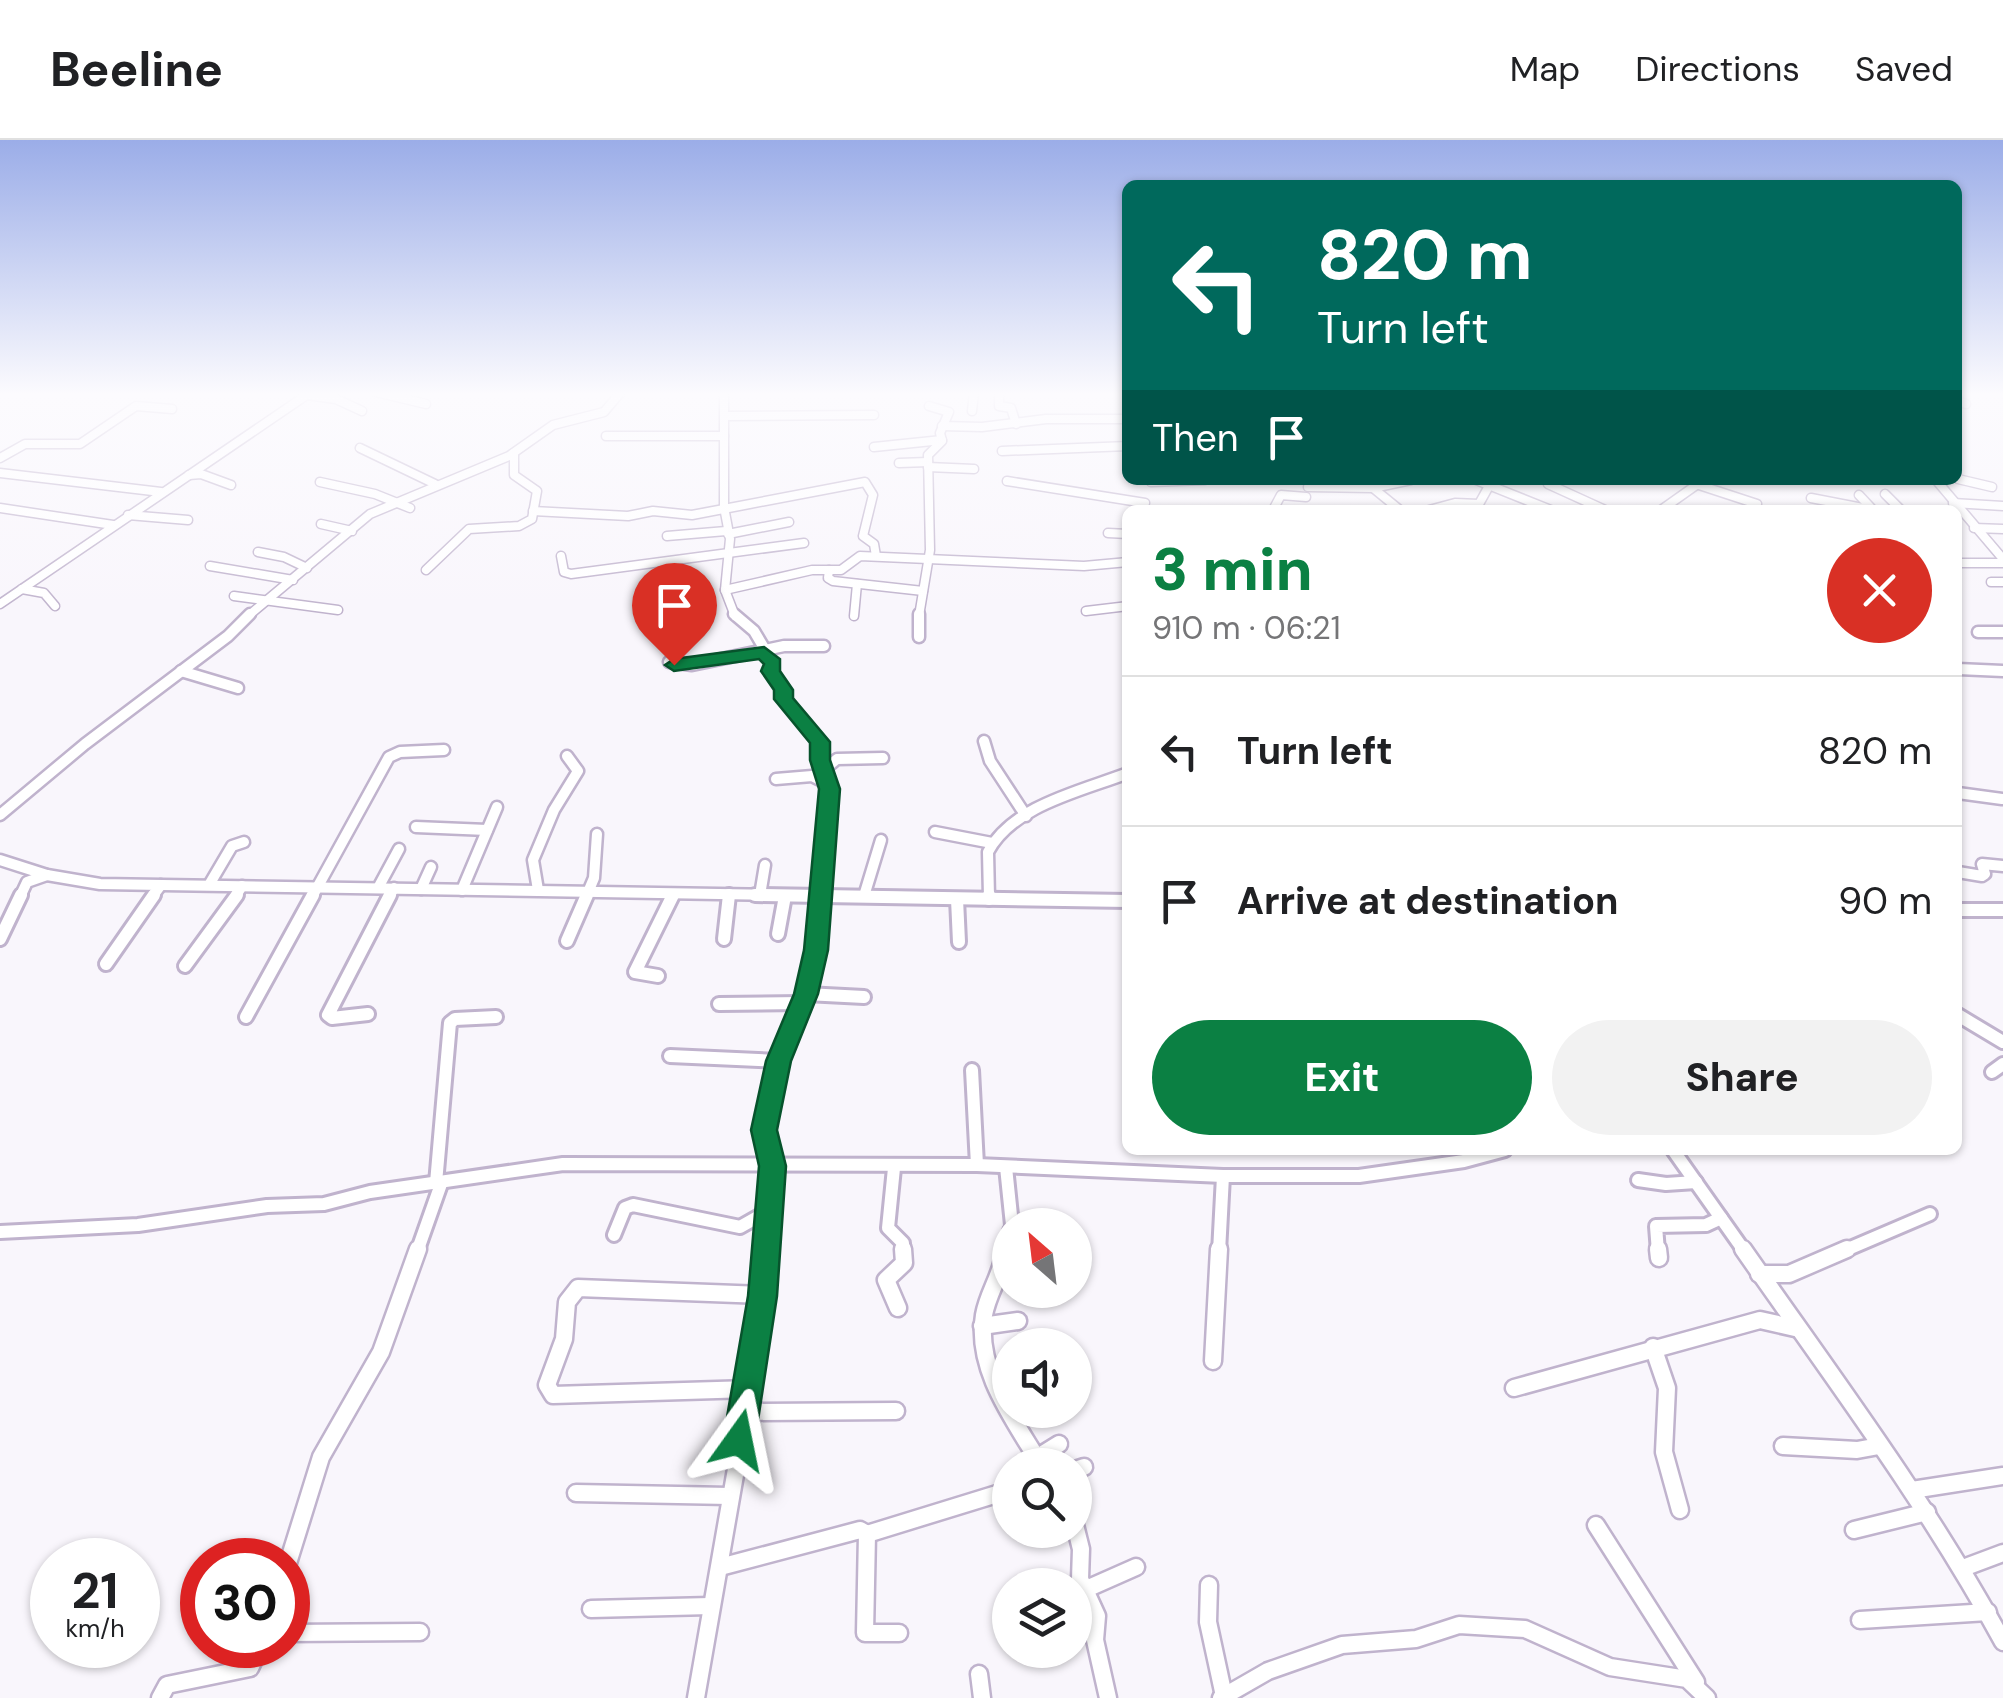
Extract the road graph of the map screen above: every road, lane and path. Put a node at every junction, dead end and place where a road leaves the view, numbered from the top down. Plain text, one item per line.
1 (928, 464) edge
2 (210, 465) edge
3 (393, 465) edge
4 (466, 465) edge
5 (481, 465) edge
6 (514, 465) edge
7 (724, 465) edge
8 (935, 465) edge
9 (470, 468) junction
10 (974, 469) dead end
11 (202, 470) junction
12 (0, 473) edge
13 (1962, 480) edge
14 (320, 482) dead end
15 (465, 482) dead end
16 (1008, 482) dead end
17 (432, 484) junction
18 (231, 485) dead end
19 (1387, 485) edge
20 (1550, 485) edge
21 (1697, 485) edge
22 (1709, 485) edge
23 (1488, 486) joint
24 (1992, 487) dead end
25 (1307, 488) edge
26 (1373, 488) junction
27 (161, 492) junction
28 (1885, 494) dead end
29 (1859, 496) dead end
30 (1811, 498) dead end
31 (395, 502) junction
32 (1757, 504) dead end
33 (1140, 505) edge
34 (1276, 505) edge
35 (1394, 505) edge
36 (1448, 505) edge
37 (1538, 505) edge
38 (1594, 505) edge
39 (1668, 505) edge
40 (1847, 505) edge
41 (1868, 505) edge
42 (1896, 505) edge
43 (2003, 506) edge
44 (724, 507) junction
45 (0, 508) edge
46 (410, 508) dead end
47 (1962, 509) edge
48 (139, 511) junction
49 (533, 511) junction
50 (1962, 515) edge
51 (188, 520) dead end
52 (789, 522) dead end
53 (321, 524) dead end
54 (108, 527) junction
55 (1974, 528) junction
56 (2003, 529) edge
57 (352, 531) junction
58 (727, 532) junction
59 (1108, 533) dead end
60 (1122, 534) edge
61 (667, 536) dead end
62 (804, 543) dead end
63 (258, 552) dead end
64 (728, 553) junction
65 (561, 556) dead end
66 (876, 556) junction
67 (930, 557) junction
68 (2003, 561) edge
69 (1122, 563) edge
70 (1962, 563) edge
71 (210, 566) dead end
72 (307, 568) junction
73 (426, 570) dead end
74 (830, 570) junction
75 (293, 580) junction
76 (1991, 582) dead end
77 (2003, 582) edge
78 (857, 584) junction
79 (27, 587) junction
80 (728, 588) junction
81 (923, 590) junction
82 (234, 596) dead end
83 (270, 598) junction
84 (0, 604) edge
85 (56, 606) dead end
86 (1122, 607) edge
87 (338, 610) dead end
88 (1086, 611) dead end
89 (854, 617) dead end
90 (1978, 632) dead end
91 (2003, 632) edge
92 (919, 636) dead end
93 (824, 646) dead end
94 (764, 652) junction
95 (668, 662) dead end
96 (1962, 668) edge
97 (181, 670) junction
98 (2003, 671) edge
99 (238, 688) dead end
100 (984, 741) dead end
101 (444, 750) dead end
102 (567, 756) dead end
103 (883, 758) dead end
104 (826, 769) junction
105 (1122, 776) edge
106 (776, 779) dead end
107 (828, 784) junction
108 (1962, 794) edge
109 (2003, 799) edge
110 (497, 807) dead end
111 (0, 815) edge
112 (1026, 816) junction
113 (416, 828) dead end
114 (487, 830) junction
115 (936, 832) dead end
116 (598, 834) dead end
117 (881, 840) dead end
118 (244, 842) dead end
119 (992, 843) junction
120 (399, 848) dead end
121 (0, 860) edge
122 (765, 864) dead end
123 (431, 866) dead end
124 (2003, 866) edge
125 (1962, 873) edge
126 (38, 875) junction
127 (210, 885) junction
128 (161, 886) junction
129 (242, 886) junction
130 (317, 888) junction
131 (378, 888) junction
132 (394, 888) junction
133 (421, 889) junction
134 (462, 890) junction
135 (538, 890) junction
136 (588, 893) junction
137 (673, 895) junction
138 (729, 895) junction
139 (760, 895) junction
140 (785, 896) junction
141 (823, 896) junction
142 (864, 896) junction
143 (957, 899) junction
144 (989, 899) junction
145 (1122, 901) edge
146 (1962, 909) edge
147 (2003, 910) edge
148 (778, 934) dead end
149 (0, 938) edge
150 (724, 939) dead end
151 (567, 941) dead end
152 (959, 942) dead end
153 (106, 964) dead end
154 (186, 966) dead end
155 (658, 976) dead end
156 (864, 997) dead end
157 (804, 998) junction
158 (719, 1004) dead end
159 (368, 1014) dead end
160 (246, 1016) dead end
161 (496, 1017) dead end
162 (1962, 1017) edge
163 (2003, 1042) edge
164 (670, 1056) dead end
165 (778, 1061) junction
166 (972, 1070) dead end
167 (1487, 1155) edge
168 (1675, 1155) edge
169 (977, 1165) junction
170 (772, 1166) junction
171 (1006, 1166) junction
172 (894, 1168) junction
173 (1224, 1176) junction
174 (1638, 1180) dead end
175 (1696, 1182) junction
176 (438, 1183) junction
177 (1009, 1208) edge
178 (768, 1211) junction
179 (1930, 1214) dead end
180 (1721, 1218) junction
181 (0, 1232) edge
182 (614, 1235) dead end
183 (1659, 1258) dead end
184 (1760, 1274) junction
185 (1789, 1274) junction
186 (992, 1287) edge
187 (763, 1296) junction
188 (1777, 1299) junction
189 (898, 1308) dead end
190 (1760, 1320) junction
191 (1018, 1321) dead end
192 (982, 1326) junction
193 (1795, 1328) junction
194 (1653, 1347) junction
195 (1212, 1361) dead end
196 (1514, 1388) dead end
197 (750, 1389) junction
198 (896, 1411) dead end
199 (744, 1412) junction
200 (1059, 1444) dead end
201 (1783, 1446) dead end
202 (1879, 1446) junction
203 (1031, 1448) edge
204 (1055, 1448) edge
205 (2003, 1476) edge
206 (1912, 1490) junction
207 (576, 1493) dead end
208 (728, 1496) junction
209 (992, 1496) edge
210 (1680, 1510) dead end
211 (1927, 1512) junction
212 (1596, 1525) dead end
213 (1854, 1530) dead end
214 (868, 1534) junction
215 (296, 1538) edge
216 (2003, 1553) edge
217 (1136, 1567) dead end
218 (720, 1568) junction
219 (1963, 1568) junction
220 (1208, 1585) dead end
221 (1092, 1586) edge
222 (710, 1606) junction
223 (1092, 1606) edge
224 (591, 1608) dead end
225 (1988, 1612) junction
226 (1860, 1620) dead end
227 (420, 1632) dead end
228 (898, 1633) dead end
229 (310, 1634) edge
230 (2003, 1642) edge
231 (248, 1668) edge
232 (979, 1674) dead end
233 (1703, 1692) edge
234 (1223, 1697) edge
235 (160, 1698) edge
236 (696, 1698) edge
237 (982, 1698) edge
238 (1108, 1698) edge

1 - 67 street
2 - 11 street
3 - 17 street
4 - 9 street
5 - 9 street
6 - 49 street
7 - 44 street
8 - 10 street
9 - 17 street
11 - 18 street
11 - 27 street
12 - 27 street
13 - 24 street
14 - 31 street
15 - 17 street
16 - 33 street
17 - 31 street
19 - 26 street
20 - 38 street
21 - 39 street
22 - 32 street
23 - 36 street
23 - 37 street
25 - 26 street
25 - 34 street
26 - 35 street
27 - 48 street
28 - 42 street
29 - 41 street
30 - 40 street
31 - 46 street
31 - 57 street
43 - 47 street
44 - 49 street
44 - 58 street
44 - 66 street
45 - 54 street
48 - 51 street
48 - 54 street
49 - 73 street
50 - 55 street
52 - 58 street
53 - 57 street
54 - 79 street
55 - 56 street
55 - 68 street
57 - 72 street
58 - 61 street
58 - 64 street
59 - 60 street
62 - 64 street
63 - 72 street
64 - 65 street
64 - 80 street
66 - 67 street
66 - 74 street
67 - 69 street
67 - 81 street
68 - 70 street
71 - 75 street
72 - 75 street
74 - 78 street
74 - 80 street
75 - 83 street
76 - 77 street
78 - 81 street
78 - 89 street
79 - 84 street
79 - 85 street
80 - 94 street
81 - 92 street
82 - 83 street
83 - 87 street
83 - 97 street
86 - 88 street
90 - 91 street
93 - 94 street
94 - 95 street
94 - 104 street
96 - 98 street
97 - 99 street
97 - 111 street
100 - 112 street
101 - 130 street
102 - 135 street
103 - 104 street
104 - 107 street
105 - 112 street
106 - 107 street
107 - 141 street
108 - 109 street
110 - 114 street
112 - 119 street
113 - 114 street
114 - 134 street
115 - 119 street
116 - 136 street
117 - 142 street
118 - 127 street
119 - 144 street
120 - 131 street
121 - 126 street
122 - 139 street
123 - 133 street
124 - 125 street
126 - 128 street
126 - 149 street
127 - 128 street
127 - 129 street
128 - 153 street
129 - 130 street
129 - 154 street
130 - 131 street
130 - 160 street
131 - 132 street
132 - 133 street
132 - 159 street
133 - 134 street
134 - 135 street
135 - 136 street
136 - 137 street
136 - 151 street
137 - 138 street
137 - 155 street
138 - 139 street
138 - 150 street
139 - 140 street
140 - 141 street
140 - 148 street
141 - 142 street
141 - 157 street
142 - 143 street
143 - 144 street
143 - 152 street
144 - 145 street
146 - 147 street
156 - 157 street
157 - 158 street
157 - 165 street
161 - 176 street
162 - 163 street
164 - 165 street
165 - 170 street
166 - 169 street
167 - 173 street
168 - 175 street
169 - 171 street
169 - 172 street
170 - 172 street
170 - 176 street
170 - 178 street
171 - 173 street
171 - 177 street
172 - 189 street
173 - 195 street
174 - 175 street
175 - 180 street
176 - 181 street
176 - 215 street
178 - 182 street
178 - 187 street
179 - 185 street
180 - 183 street
180 - 184 street
184 - 185 street
184 - 188 street
185 - 188 street
186 - 192 street
187 - 197 street
187 - 197 street
188 - 190 street
188 - 193 street
190 - 193 street
190 - 194 street
191 - 192 street
192 - 203 street
193 - 202 street
194 - 196 street
194 - 210 street
197 - 199 street
198 - 199 street
199 - 208 street
200 - 204 street
201 - 202 street
202 - 206 street
205 - 206 street
206 - 211 street
207 - 208 street
208 - 218 street
209 - 214 street
211 - 213 street
211 - 219 street
212 - 233 street
214 - 218 street
214 - 228 street
216 - 219 street
217 - 221 street
218 - 222 street
219 - 225 street
220 - 234 street
222 - 224 street
222 - 236 street
223 - 238 street
225 - 226 street
225 - 230 street
227 - 229 street
231 - 235 street
232 - 237 street
233 - 234 street

